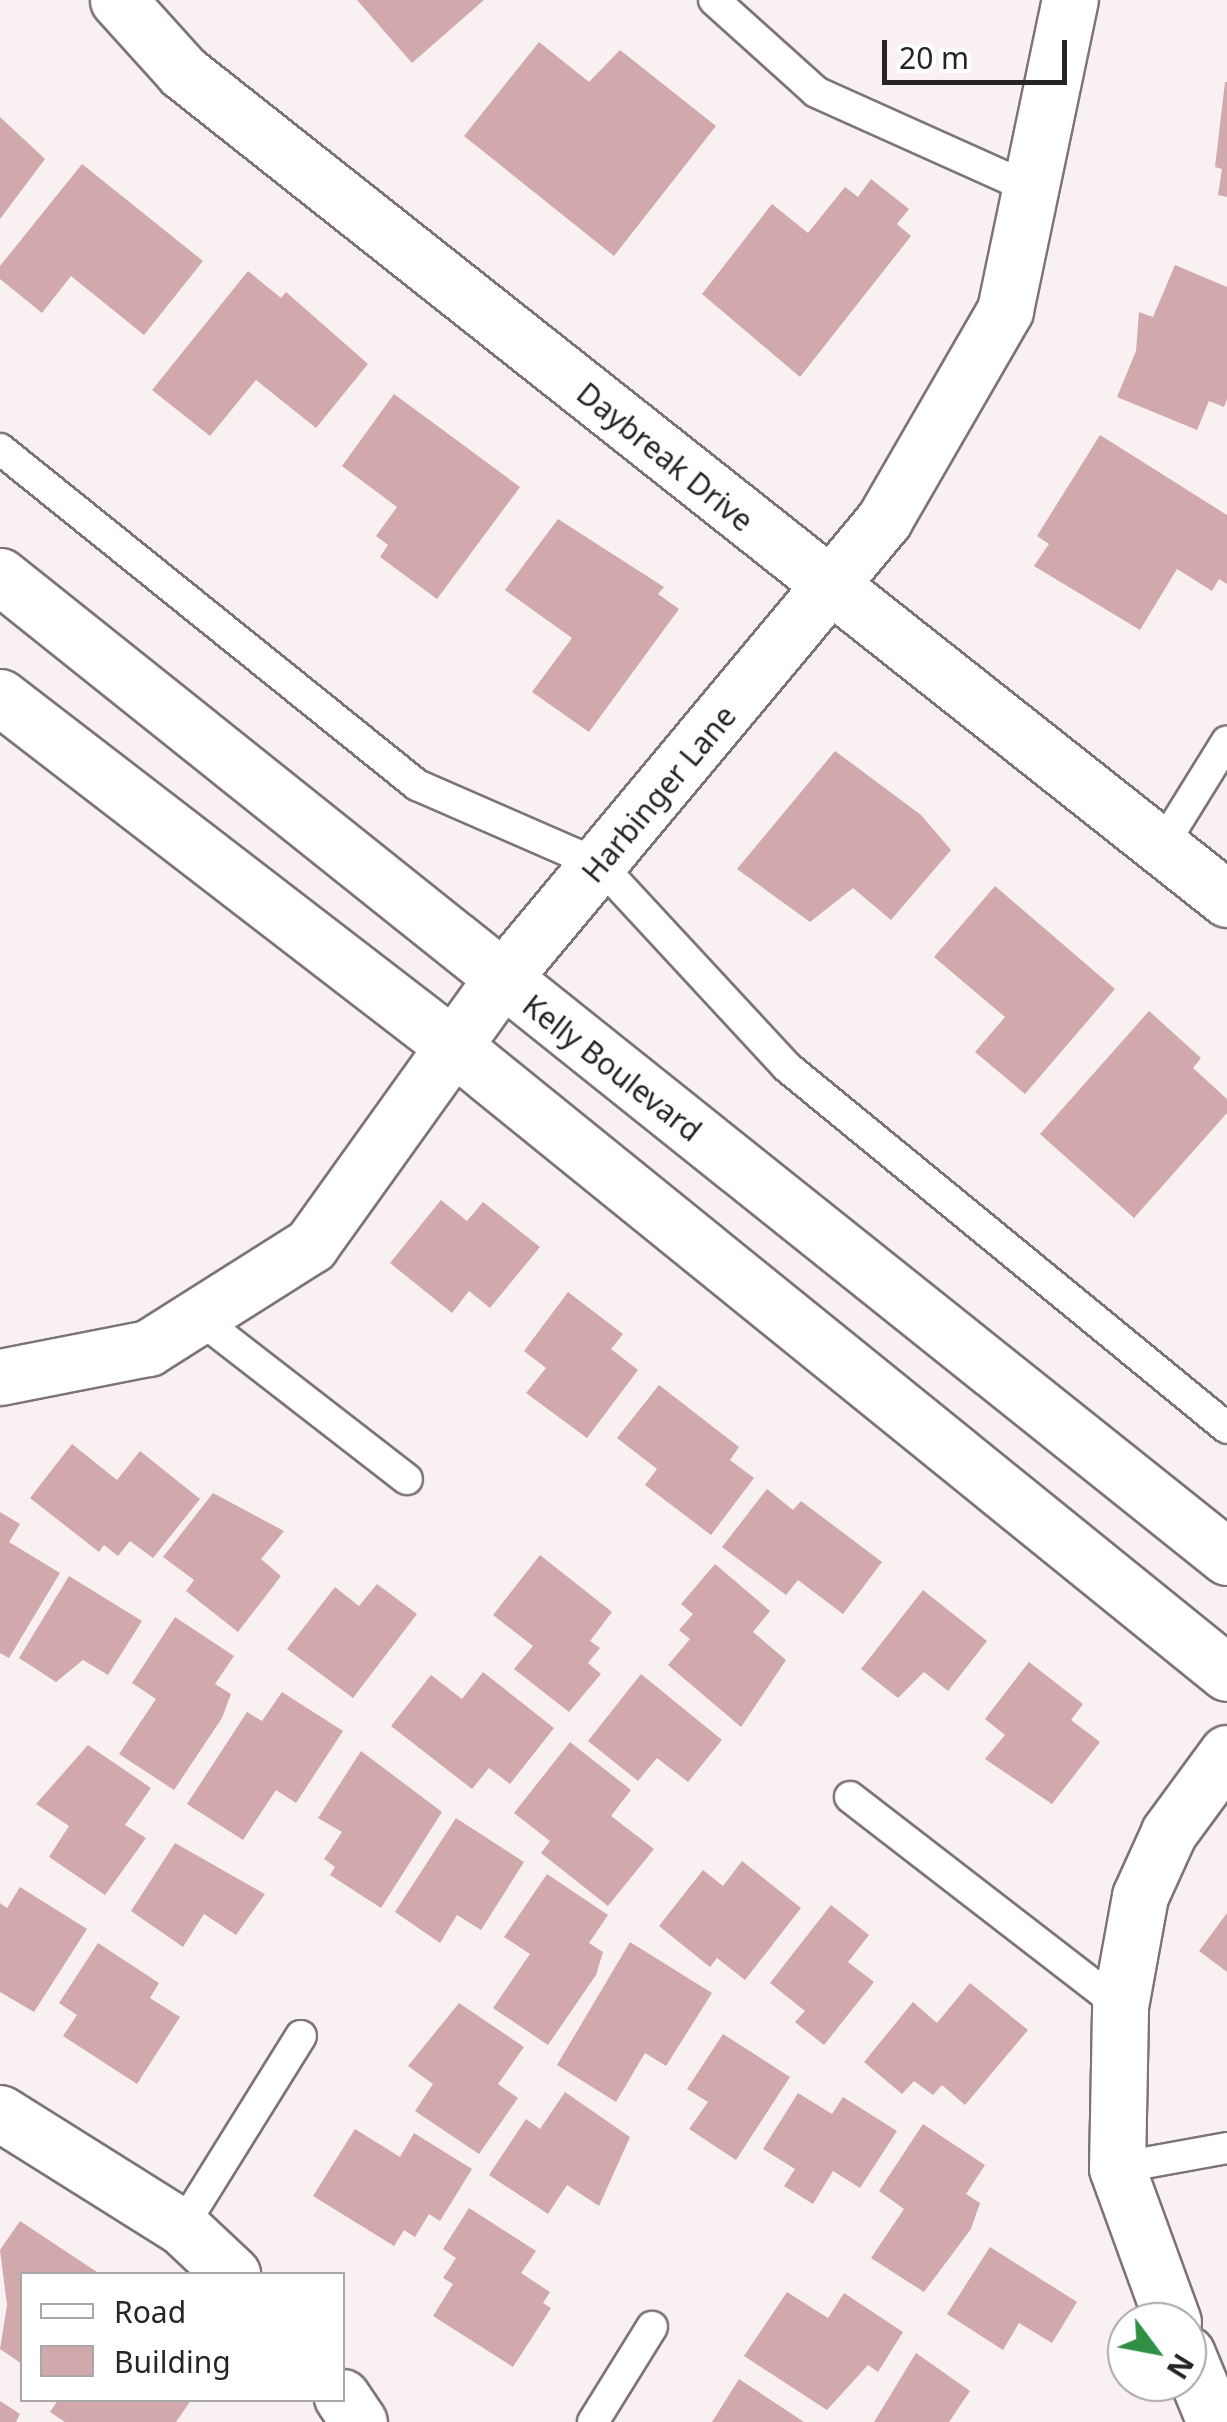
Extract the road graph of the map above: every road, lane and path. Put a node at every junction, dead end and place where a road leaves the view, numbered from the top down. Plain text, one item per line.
1 (118, 0) edge
2 (714, 0) edge
3 (1070, 0) edge
4 (1036, 190) junction
5 (0, 449) edge
6 (0, 576) edge
7 (830, 589) junction
8 (0, 697) edge
9 (1227, 741) edge
10 (1162, 846) junction
11 (600, 865) junction
12 (1227, 899) edge
13 (501, 980) junction
14 (454, 1046) junction
15 (203, 1321) junction
16 (0, 1376) edge
17 (1227, 1428) edge
18 (407, 1479) dead end
19 (1227, 1557) edge
20 (1227, 1673) edge
21 (1227, 1753) edge
22 (850, 1797) dead end
23 (1120, 2006) junction
24 (302, 2036) dead end
25 (0, 2114) edge
26 (1227, 2148) edge
27 (1116, 2168) junction
28 (182, 2227) junction
29 (230, 2272) edge
30 (1166, 2302) edge
31 (652, 2327) dead end
32 (593, 2422) edge

1 - 7 street, Daybreak Drive
2 - 4 lane
3 - 4 street, Harbinger Lane
4 - 7 street, Harbinger Lane
5 - 11 lane
6 - 13 street, Kelly Boulevard
7 - 10 street, Daybreak Drive
7 - 11 street, Harbinger Lane
8 - 14 street
9 - 10 lane
10 - 12 street, Daybreak Drive
11 - 13 street, Harbinger Lane
11 - 17 lane
13 - 14 street, Harbinger Lane
13 - 19 street, Kelly Boulevard
14 - 15 street, Harbinger Lane
14 - 20 street
15 - 16 street, Harbinger Lane
15 - 18 lane
21 - 23 street
22 - 23 lane
23 - 27 street
24 - 28 lane
25 - 28 street
26 - 27 lane
27 - 30 street
28 - 29 street
31 - 32 lane

